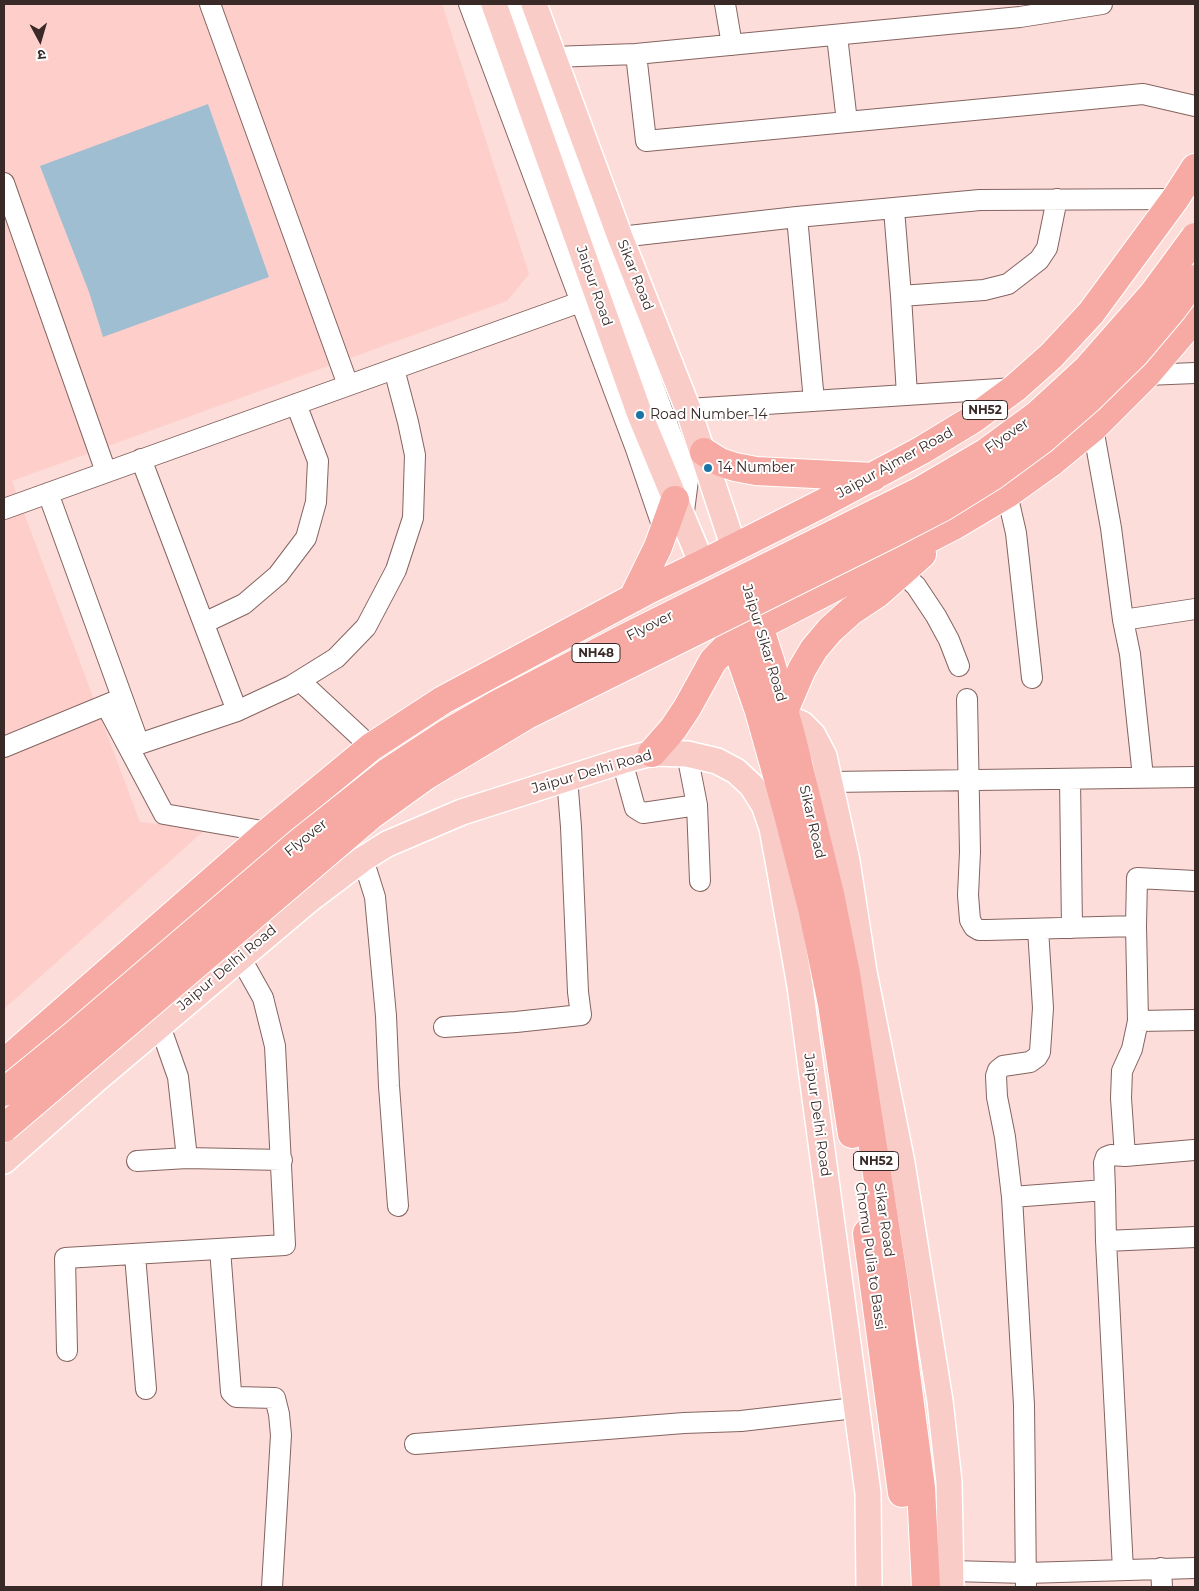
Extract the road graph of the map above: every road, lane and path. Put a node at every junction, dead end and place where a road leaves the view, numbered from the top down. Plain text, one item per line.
1 (210, 4) edge
2 (469, 4) edge
3 (494, 4) edge
4 (512, 4) edge
5 (534, 4) edge
6 (725, 4) edge
7 (1102, 4) edge
8 (1018, 11) edge
9 (837, 36) junction
10 (732, 45) junction
11 (636, 54) junction
12 (553, 57) junction
13 (1195, 106) edge
14 (847, 122) junction
15 (1195, 168) edge
16 (4, 183) edge
17 (1057, 199) junction
18 (1176, 199) junction
19 (894, 209) junction
20 (797, 217) junction
21 (620, 237) junction
22 (1195, 237) edge
23 (1195, 279) edge
24 (902, 296) junction
25 (589, 299) junction
26 (1195, 318) edge
27 (394, 369) junction
28 (1195, 374) edge
29 (1146, 375) junction
30 (348, 385) junction
31 (1015, 388) junction
32 (907, 395) junction
33 (814, 401) junction
34 (296, 404) junction
35 (688, 409) junction
36 (1093, 428) junction
37 (704, 452) junction
38 (141, 459) junction
39 (106, 472) junction
40 (873, 477) junction
41 (48, 493) junction
42 (1007, 494) junction
43 (720, 505) junction
44 (677, 508) junction
45 (4, 509) edge
46 (955, 525) junction
47 (734, 548) junction
48 (702, 564) junction
49 (901, 572) junction
50 (633, 598) junction
51 (1195, 609) edge
52 (1123, 620) junction
53 (204, 623) junction
54 (759, 625) junction
55 (734, 639) junction
56 (959, 666) dead end
57 (1032, 678) dead end
58 (300, 681) junction
59 (967, 699) dead end
60 (114, 702) junction
61 (237, 711) junction
62 (787, 722) junction
63 (4, 746) edge
64 (371, 747) junction
65 (652, 753) junction
66 (687, 754) junction
67 (622, 760) junction
68 (1195, 777) edge
69 (567, 778) junction
70 (1143, 778) junction
71 (1070, 779) junction
72 (968, 780) junction
73 (831, 782) junction
74 (697, 805) junction
75 (268, 832) junction
76 (363, 859) junction
77 (700, 881) dead end
78 (1195, 881) edge
79 (1136, 926) junction
80 (1072, 928) junction
81 (1038, 929) junction
82 (240, 957) junction
83 (1195, 1020) edge
84 (1138, 1021) junction
85 (160, 1026) junction
86 (444, 1026) dead end
87 (4, 1062) edge
88 (4, 1092) edge
89 (4, 1128) edge
90 (1194, 1150) dead end
91 (1125, 1156) junction
92 (187, 1158) junction
93 (282, 1160) junction
94 (4, 1161) edge
95 (137, 1161) dead end
96 (1105, 1190) junction
97 (1012, 1197) junction
98 (398, 1206) dead end
99 (1195, 1237) edge
100 (1106, 1241) junction
101 (220, 1249) junction
102 (135, 1255) junction
103 (66, 1351) dead end
104 (146, 1389) dead end
105 (856, 1408) junction
106 (415, 1444) dead end
107 (1195, 1568) edge
108 (1123, 1570) junction
109 (1161, 1578) edge
110 (951, 1579) edge
111 (1026, 1580) edge
112 (272, 1587) edge
113 (870, 1587) edge
114 (907, 1587) edge
115 (926, 1587) edge

1 - 30 street
2 - 25 street
3 - 25 main road, Jaipur Road
4 - 44 street
5 - 12 main road, Sikar Road
6 - 10 street
7 - 8 street
8 - 9 street
9 - 10 street
9 - 14 street
10 - 11 street
11 - 12 street
11 - 14 street
12 - 21 main road, Sikar Road
13 - 14 street
15 - 18 highway, Jaipur Ajmer Road / NH52
16 - 39 street
17 - 18 street
17 - 19 street
17 - 24 street
18 - 31 highway, Jaipur Ajmer Road / NH52
19 - 20 street
19 - 24 street
20 - 21 street
20 - 33 street
21 - 35 main road, Sikar Road
22 - 88 highway, Flyover / NH48, bridge
23 - 89 highway, Flyover / NH48, bridge
24 - 32 street
25 - 27 street
25 - 44 main road, Jaipur Road
25 - 44 street
26 - 29 highway
27 - 30 street
27 - 58 street
28 - 29 street
29 - 36 highway
30 - 34 street
31 - 32 street
31 - 40 highway, Jaipur Ajmer Road / NH52
32 - 33 street
33 - 35 street
34 - 38 street
34 - 53 street
35 - 37 main road, Sikar Road
36 - 42 highway
36 - 52 street
37 - 40 highway
37 - 43 main road, Sikar Road
38 - 39 street
38 - 53 street
39 - 41 street
40 - 47 highway, Jaipur Ajmer Road / NH52
41 - 45 street
41 - 60 street
42 - 46 highway
42 - 57 street
43 - 44 street
43 - 47 main road, Sikar Road
44 - 48 main road, Jaipur Road
44 - 50 highway
46 - 49 highway
46 - 54 highway
47 - 48 highway, Jaipur Ajmer Road / NH52
47 - 54 highway, Jaipur Sikar Road / NH52
48 - 50 highway, Jaipur Ajmer Road
48 - 55 highway, NH52
49 - 56 street
49 - 62 highway
50 - 64 highway, Jaipur Ajmer Road
51 - 52 street
52 - 70 street
53 - 61 street
54 - 55 highway
54 - 62 highway, Jaipur Sikar Road / NH52
55 - 65 highway
55 - 114 highway, Chomu Pulia to Bassi / NH52
58 - 61 street
58 - 64 street
59 - 72 street
60 - 61 street
60 - 63 street
60 - 75 street
62 - 73 main road
62 - 115 highway, Sikar Road / NH52
64 - 75 highway, Jaipur Ajmer Road
65 - 66 main road, Jaipur Delhi Road
65 - 67 main road, Jaipur Delhi Road
66 - 74 street
66 - 105 main road, Jaipur Delhi Road
67 - 69 main road, Jaipur Delhi Road
67 - 74 street
68 - 70 street
69 - 76 main road, Jaipur Delhi Road
69 - 86 street
70 - 71 street
71 - 72 street
71 - 80 street
72 - 73 street
72 - 81 street
73 - 110 main road
74 - 77 street
75 - 87 highway, Jaipur Ajmer Road
76 - 82 main road, Jaipur Delhi Road
76 - 98 street
78 - 79 street
79 - 80 street
79 - 84 street
80 - 81 street
81 - 97 street
82 - 85 main road, Jaipur Delhi Road
82 - 93 street
83 - 84 street
84 - 91 street
85 - 92 street
85 - 94 main road, Jaipur Delhi Road
90 - 91 street
91 - 96 street
92 - 93 street
92 - 95 street
93 - 101 street
96 - 97 street
96 - 100 street
97 - 111 street
99 - 100 street
100 - 108 street
101 - 102 street
101 - 112 street
102 - 103 street
102 - 104 street
105 - 106 street
105 - 113 main road, Jaipur Delhi Road
107 - 109 street
108 - 109 street
108 - 111 street
110 - 111 street

